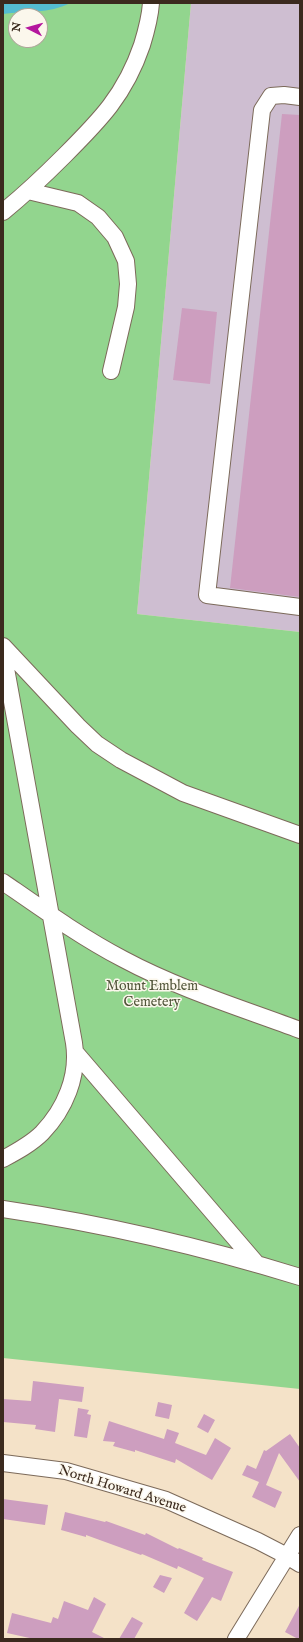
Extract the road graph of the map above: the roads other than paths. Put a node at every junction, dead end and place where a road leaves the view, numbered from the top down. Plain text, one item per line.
1 (151, 3) edge
2 (300, 97) edge
3 (28, 191) junction
4 (3, 212) edge
5 (111, 371) dead end
6 (300, 607) edge
7 (3, 646) edge
8 (3, 652) edge
9 (300, 835) edge
10 (3, 882) edge
11 (52, 915) junction
12 (300, 1030) edge
13 (76, 1053) junction
14 (3, 1158) edge
15 (3, 1209) edge
16 (257, 1264) junction
17 (300, 1277) edge
18 (3, 1463) edge
19 (300, 1535) edge
20 (294, 1560) edge
21 (236, 1639) edge

1 - 3 street
2 - 6 street
3 - 4 street
3 - 5 street
7 - 9 street
8 - 11 street
10 - 11 street
11 - 12 street
11 - 13 street
13 - 14 street
13 - 16 street
15 - 16 street
16 - 17 street
18 - 20 street, North Howard Avenue
19 - 20 street
20 - 21 street

